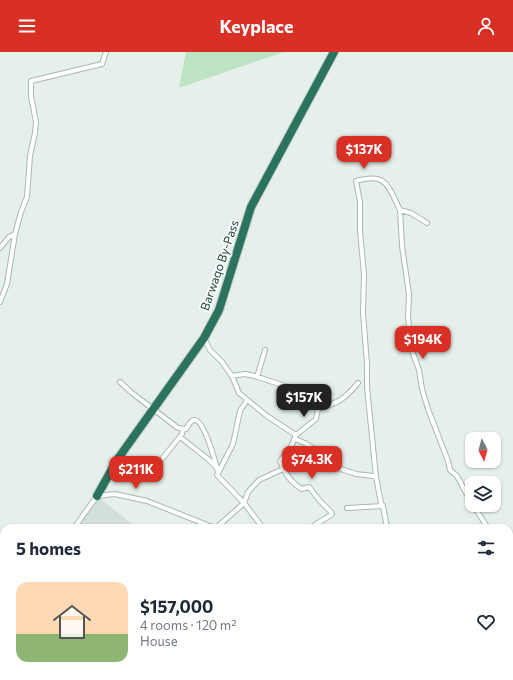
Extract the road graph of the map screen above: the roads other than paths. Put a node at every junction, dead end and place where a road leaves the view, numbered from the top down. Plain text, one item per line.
1 (106, 52) edge
2 (334, 52) edge
3 (400, 210) junction
4 (427, 223) dead end
5 (15, 234) junction
6 (0, 248) edge
7 (0, 301) edge
8 (204, 338) junction
9 (265, 350) dead end
10 (232, 376) junction
11 (257, 377) junction
12 (120, 382) dead end
13 (358, 383) dead end
14 (248, 400) junction
15 (153, 409) junction
16 (318, 409) junction
17 (183, 430) junction
18 (180, 437) junction
19 (296, 437) junction
20 (326, 458) junction
21 (158, 464) dead end
22 (283, 469) junction
23 (218, 471) junction
24 (376, 477) junction
25 (465, 491) edge
26 (97, 496) junction
27 (244, 503) junction
28 (384, 506) junction
29 (347, 508) dead end
30 (477, 512) edge
31 (77, 524) edge
32 (205, 524) edge
33 (220, 524) edge
34 (260, 524) edge
35 (316, 524) edge
36 (386, 524) edge
37 (485, 524) edge

1 - 5 street
2 - 8 highway, Barwaqo By-Pass
3 - 4 street
3 - 24 street
3 - 25 street
5 - 6 street
5 - 7 street
8 - 10 street
8 - 15 highway, Barwaqo By-Pass
9 - 11 street
10 - 11 street
10 - 14 street
11 - 16 street
12 - 15 street
13 - 16 street
14 - 19 street
14 - 23 street
15 - 17 street
15 - 26 highway, Barwaqo By-Pass
16 - 19 street
17 - 18 street
17 - 23 street
18 - 21 street
18 - 23 street
19 - 20 street
19 - 22 street
20 - 22 street
20 - 24 street
22 - 27 street
22 - 35 street
23 - 27 street
24 - 28 street
26 - 31 street
26 - 32 street
27 - 33 street
27 - 34 street
28 - 29 street
28 - 36 street
30 - 37 street

